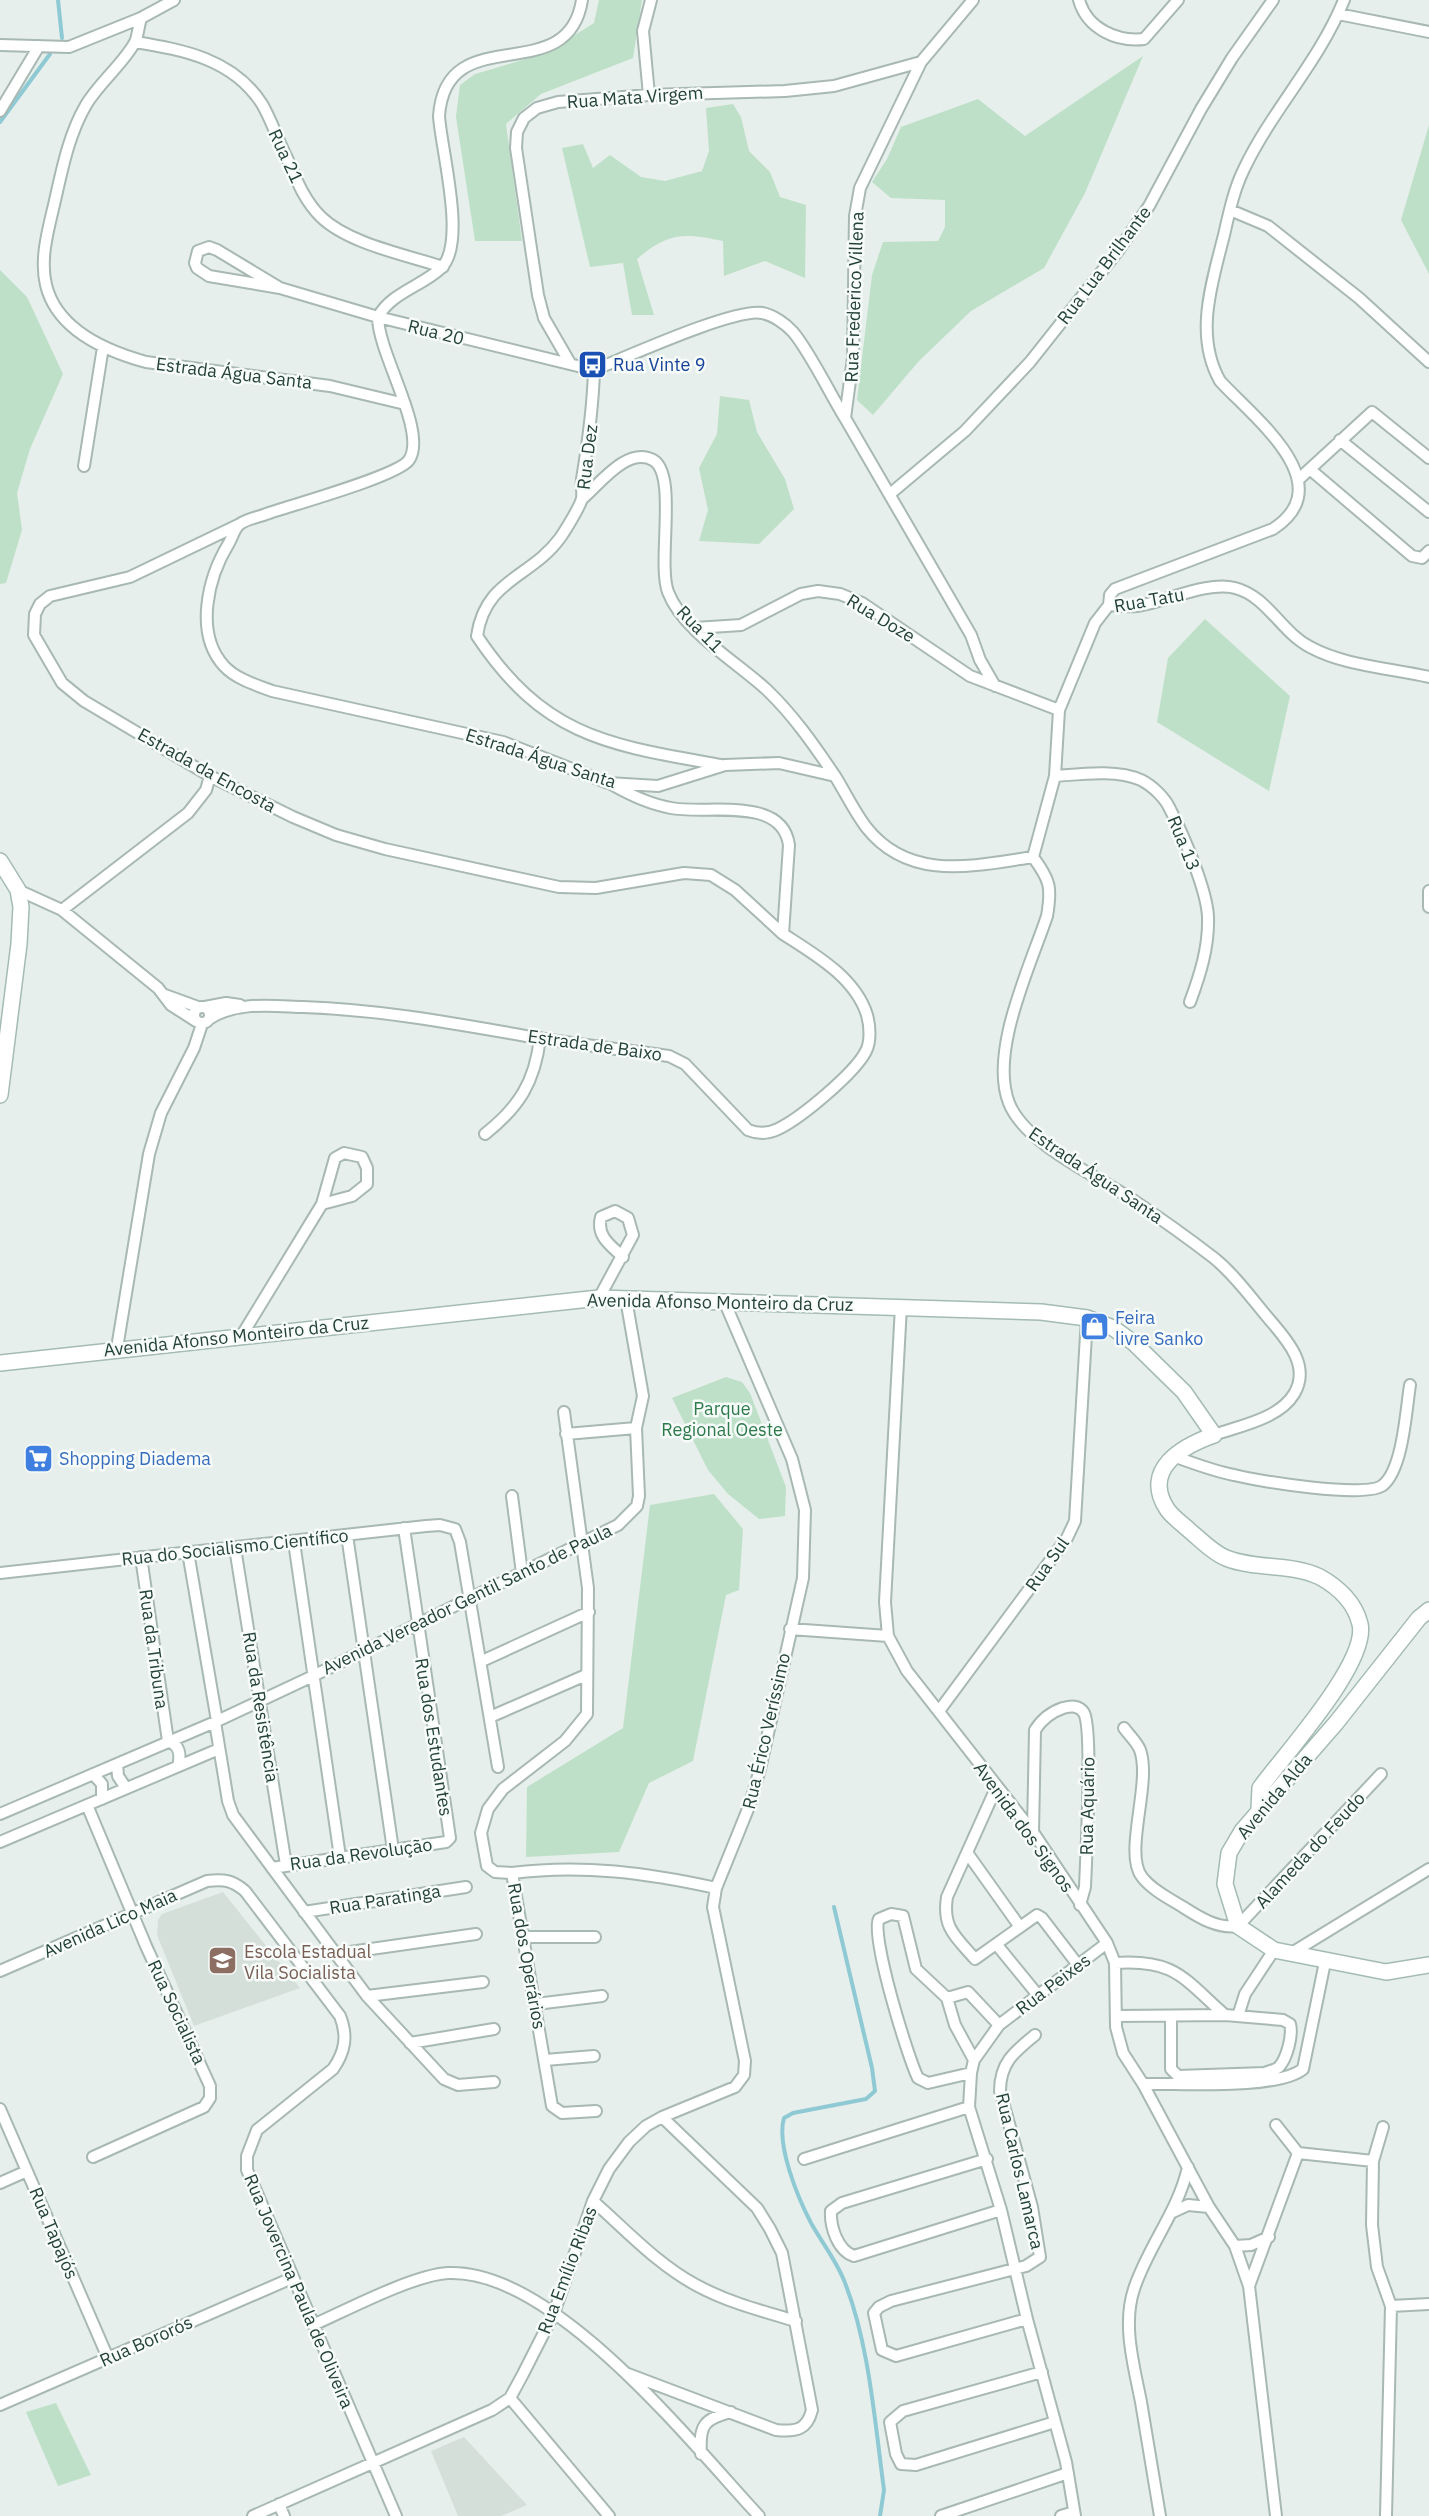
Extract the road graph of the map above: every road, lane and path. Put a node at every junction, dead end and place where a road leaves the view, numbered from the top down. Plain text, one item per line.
1 (174, 0) edge
2 (582, 0) edge
3 (651, 0) edge
4 (973, 0) edge
5 (1079, 0) edge
6 (1178, 0) edge
7 (1273, 0) edge
8 (1344, 0) edge
9 (1338, 14) junction
10 (141, 18) junction
11 (1429, 32) edge
12 (135, 42) junction
13 (0, 45) edge
14 (39, 46) junction
15 (921, 62) junction
16 (649, 95) junction
17 (0, 111) edge
18 (1230, 210) junction
19 (443, 267) junction
20 (280, 288) junction
21 (378, 317) junction
22 (103, 347) junction
23 (1429, 362) edge
24 (570, 363) junction
25 (594, 370) junction
26 (405, 404) junction
27 (845, 418) junction
28 (1340, 440) junction
29 (1429, 458) edge
30 (84, 466) dead end
31 (1312, 471) junction
32 (1299, 479) junction
33 (890, 494) junction
34 (582, 499) junction
35 (1429, 512) edge
36 (240, 524) junction
37 (1429, 551) edge
38 (1109, 605) junction
39 (695, 628) junction
40 (1429, 677) edge
41 (995, 686) junction
42 (1059, 710) junction
43 (724, 765) junction
44 (210, 776) junction
45 (835, 776) junction
46 (1055, 776) junction
47 (608, 783) junction
48 (1033, 857) junction
49 (0, 861) edge
50 (18, 890) junction
51 (1429, 891) edge
52 (1429, 907) edge
53 (62, 910) junction
54 (783, 934) junction
55 (165, 995) junction
56 (1190, 1002) dead end
57 (202, 1007) junction
58 (246, 1007) junction
59 (202, 1021) junction
60 (540, 1038) junction
61 (0, 1095) edge
62 (485, 1134) dead end
63 (322, 1204) junction
64 (623, 1257) dead end
65 (599, 1298) junction
66 (626, 1299) junction
67 (725, 1303) junction
68 (901, 1306) junction
69 (1087, 1318) junction
70 (242, 1335) junction
71 (117, 1348) junction
72 (0, 1363) edge
73 (1410, 1385) dead end
74 (564, 1412) dead end
75 (636, 1428) junction
76 (566, 1434) junction
77 (1214, 1435) junction
78 (1173, 1456) junction
79 (512, 1496) dead end
80 (404, 1528) junction
81 (347, 1534) junction
82 (294, 1542) junction
83 (580, 1545) junction
84 (235, 1548) junction
85 (188, 1552) junction
86 (141, 1557) junction
87 (522, 1573) junction
88 (0, 1574) edge
89 (469, 1599) junction
90 (1429, 1610) edge
91 (589, 1612) junction
92 (416, 1625) junction
93 (790, 1629) junction
94 (888, 1636) junction
95 (363, 1651) junction
96 (482, 1661) junction
97 (586, 1675) junction
98 (313, 1676) junction
99 (260, 1701) junction
100 (939, 1711) junction
101 (490, 1717) junction
102 (216, 1721) junction
103 (1124, 1728) dead end
104 (168, 1741) junction
105 (219, 1749) junction
106 (117, 1764) junction
107 (178, 1766) junction
108 (498, 1767) dead end
109 (93, 1774) junction
110 (1381, 1774) dead end
111 (126, 1788) junction
112 (996, 1788) junction
113 (102, 1799) junction
114 (87, 1805) junction
115 (1259, 1809) junction
116 (0, 1814) edge
117 (1033, 1832) junction
118 (450, 1838) joint
119 (0, 1842) edge
120 (393, 1850) junction
121 (968, 1854) junction
122 (340, 1857) junction
123 (286, 1865) junction
124 (272, 1868) junction
125 (1429, 1869) edge
126 (512, 1873) junction
127 (220, 1880) joint
128 (466, 1887) dead end
129 (716, 1888) junction
130 (1080, 1905) junction
131 (304, 1912) junction
132 (134, 1913) junction
133 (1238, 1926) junction
134 (1020, 1927) junction
135 (476, 1934) dead end
136 (525, 1937) junction
137 (595, 1937) dead end
138 (1107, 1943) junction
139 (998, 1944) junction
140 (1274, 1950) junction
141 (336, 1954) junction
142 (1290, 1954) junction
143 (1325, 1962) junction
144 (1115, 1963) junction
145 (1078, 1965) junction
146 (1429, 1965) edge
147 (0, 1971) edge
148 (483, 1982) dead end
149 (1037, 1994) junction
150 (367, 1996) junction
151 (602, 1996) dead end
152 (947, 1998) junction
153 (536, 2004) junction
154 (1225, 2015) junction
155 (1117, 2016) junction
156 (1171, 2016) junction
157 (1238, 2016) junction
158 (999, 2025) junction
159 (494, 2029) dead end
160 (1035, 2035) dead end
161 (410, 2043) junction
162 (594, 2056) dead end
163 (545, 2060) junction
164 (974, 2060) junction
165 (971, 2073) junction
166 (494, 2082) dead end
167 (1143, 2084) junction
168 (969, 2107) junction
169 (0, 2109) edge
170 (596, 2111) dead end
171 (662, 2117) junction
172 (1276, 2125) dead end
173 (1383, 2127) dead end
174 (1298, 2153) junction
175 (93, 2157) dead end
176 (804, 2158) dead end
177 (987, 2159) junction
178 (1372, 2161) junction
179 (1188, 2167) junction
180 (27, 2171) junction
181 (0, 2183) edge
182 (593, 2201) junction
183 (1209, 2207) junction
184 (1001, 2210) junction
185 (1172, 2213) junction
186 (1269, 2236) junction
187 (1235, 2246) junction
188 (1016, 2269) junction
189 (292, 2278) junction
190 (1250, 2286) junction
191 (1429, 2304) edge
192 (1391, 2306) junction
193 (554, 2313) junction
194 (1027, 2319) junction
195 (796, 2321) junction
196 (313, 2325) junction
197 (108, 2358) junction
198 (1041, 2373) junction
199 (628, 2374) junction
200 (510, 2398) junction
201 (0, 2405) edge
202 (731, 2412) junction
203 (1055, 2422) junction
204 (701, 2454) junction
205 (373, 2464) junction
206 (1068, 2474) junction
207 (279, 2504) junction
208 (1074, 2514) edge
209 (253, 2516) edge
210 (284, 2516) edge
211 (396, 2516) edge
212 (609, 2516) edge
213 (759, 2516) edge
214 (941, 2516) edge
215 (1061, 2516) edge
216 (1160, 2516) edge
217 (1276, 2516) edge
218 (1386, 2516) edge

1 - 10 street
2 - 19 street
3 - 16 street
4 - 15 street
5 - 6 street
7 - 33 street, Rua Lua Brilhante
8 - 9 street
9 - 11 street
9 - 18 street
10 - 12 street, Estrada Água Santa
10 - 14 street
12 - 19 street, Rua 21
12 - 22 street, Estrada Água Santa
13 - 14 street
14 - 17 street
15 - 16 street, Rua Mata Virgem
15 - 27 street, Rua Frederico Villena
16 - 24 street, Rua Mata Virgem
18 - 23 street
18 - 32 street
19 - 21 street
20 - 20 street, Rua 20
20 - 21 street, Rua 20
21 - 24 street, Rua 20
21 - 26 street
22 - 26 street, Estrada Água Santa
22 - 30 street
24 - 25 street, Rua 20
25 - 27 street
25 - 34 street, Rua Dez
26 - 36 street
27 - 33 street
28 - 29 street
28 - 31 street
28 - 35 street
31 - 32 street
31 - 37 street
32 - 38 street
33 - 41 street
34 - 39 street, Rua 11
34 - 43 street, Rua Dez
36 - 44 street, Estrada da Encosta
36 - 47 street, Estrada Água Santa
38 - 40 street, Rua Tatu
38 - 42 street, Rua Tatu
39 - 41 street, Rua Doze
39 - 45 street, Rua 11
41 - 42 street, Rua Doze
42 - 46 street, Rua Tatu
43 - 45 street, Estrada Água Santa
43 - 47 street, Estrada Água Santa
44 - 53 street
44 - 54 street, Estrada da Encosta
45 - 48 street
46 - 48 street, Rua Tatu
46 - 56 street, Rua 13
47 - 54 street
48 - 77 street, Estrada Água Santa
49 - 50 street
50 - 53 street, Estrada de Baixo
50 - 61 street
51 - 52 street
53 - 55 street, Estrada de Baixo
54 - 60 street, Estrada de Baixo
55 - 57 street, Estrada de Baixo
55 - 59 street, Estrada de Baixo
57 - 58 street, Estrada de Baixo
57 - 59 street
57 - 59 street
58 - 59 street, Estrada de Baixo
58 - 60 street, Estrada de Baixo
59 - 71 street
60 - 62 street
63 - 63 street
63 - 70 street
64 - 65 street
65 - 66 street, Avenida Afonso Monteiro da Cruz
65 - 70 street, Avenida Afonso Monteiro da Cruz
66 - 67 street, Avenida Afonso Monteiro da Cruz
66 - 75 street, Avenida Vereador Gentil Santo de Paula
67 - 68 street, Avenida Afonso Monteiro da Cruz
67 - 93 street, Rua Érico Veríssimo
68 - 69 street, Avenida Afonso Monteiro da Cruz
68 - 94 street, Avenida dos Signos
69 - 77 street, Avenida Afonso Monteiro da Cruz
69 - 100 street, Rua Sul
70 - 71 street, Avenida Afonso Monteiro da Cruz
71 - 72 street, Avenida Afonso Monteiro da Cruz
73 - 78 street
74 - 76 street, Rua dos Operários
75 - 76 street
75 - 83 street, Avenida Vereador Gentil Santo de Paula
76 - 83 street, Rua dos Operários
77 - 78 street, Estrada Água Santa
78 - 115 street
79 - 87 street
80 - 81 street, Rua do Socialismo Científico
80 - 89 street, Rua do Socialismo Científico
80 - 92 street, Rua dos Estudantes
81 - 82 street, Rua do Socialismo Científico
81 - 95 street
82 - 84 street, Rua do Socialismo Científico
82 - 98 street
83 - 87 street, Avenida Vereador Gentil Santo de Paula
83 - 91 street, Rua dos Operários
84 - 85 street, Rua do Socialismo Científico
84 - 99 street, Rua da Resistência
85 - 86 street, Rua do Socialismo Científico
85 - 102 street
86 - 88 street, Rua do Socialismo Científico
86 - 104 street, Rua da Tribuna
87 - 89 street, Avenida Vereador Gentil Santo de Paula
89 - 92 street, Avenida Vereador Gentil Santo de Paula
89 - 96 street
90 - 115 street, Avenida Alda
91 - 96 street
91 - 97 street, Rua dos Operários
92 - 95 street, Avenida Vereador Gentil Santo de Paula
92 - 118 street, Rua dos Estudantes
93 - 94 street
93 - 129 street, Rua Érico Veríssimo
94 - 100 street, Avenida dos Signos
95 - 98 street, Avenida Vereador Gentil Santo de Paula
95 - 120 street
96 - 101 street
97 - 101 street
97 - 126 street, Rua dos Operários
98 - 99 street, Avenida Vereador Gentil Santo de Paula
98 - 122 street
99 - 102 street, Avenida Vereador Gentil Santo de Paula
99 - 123 street, Rua da Resistência
100 - 112 street, Avenida dos Signos
101 - 108 street
102 - 104 street, Avenida Vereador Gentil Santo de Paula
102 - 105 street
103 - 133 street
104 - 106 street, Avenida Vereador Gentil Santo de Paula
104 - 107 street
105 - 107 street
105 - 124 street
106 - 109 street, Avenida Vereador Gentil Santo de Paula
106 - 111 street
107 - 111 street
109 - 113 street
109 - 116 street, Avenida Vereador Gentil Santo de Paula
110 - 133 street, Alameda do Feudo
111 - 113 street
112 - 117 street, Avenida dos Signos
112 - 121 street
113 - 114 street
114 - 119 street
114 - 132 street, Rua Socialista
115 - 133 street, Avenida Alda
117 - 130 street, Avenida dos Signos
117 - 130 street, Rua Aquário
118 - 120 street, Rua da Revolução
120 - 122 street, Rua da Revolução
121 - 134 street
121 - 139 street
122 - 123 street, Rua da Revolução
123 - 124 street, Rua da Revolução
124 - 131 street
125 - 142 street
126 - 129 street
126 - 136 street, Rua dos Operários
127 - 132 street, Avenida Lico Maia
127 - 189 street, Rua Jovercina Paula de Oliveira
128 - 131 street, Rua Paratinga
129 - 171 street, Rua Érico Veríssimo
130 - 138 street, Avenida dos Signos
131 - 141 street
132 - 147 street, Avenida Lico Maia
132 - 175 street, Rua Socialista
133 - 140 street
134 - 139 street
134 - 145 street
135 - 141 street
136 - 137 street
136 - 153 street, Rua dos Operários
138 - 144 street, Avenida dos Signos
138 - 145 street, Rua Peixes
139 - 149 street
140 - 142 street
140 - 157 street
141 - 150 street
142 - 143 street
143 - 146 street
143 - 167 street
144 - 154 street
144 - 155 street, Avenida dos Signos
145 - 149 street, Rua Peixes
148 - 150 street
149 - 158 street, Rua Peixes
150 - 161 street
151 - 153 street
152 - 158 street
152 - 164 street
152 - 165 street
153 - 163 street, Rua dos Operários
154 - 156 street
154 - 157 street
155 - 156 street
155 - 167 street, Avenida dos Signos
156 - 157 street
158 - 164 street, Rua Peixes
159 - 161 street
160 - 188 street, Rua Carlos Lamarca
161 - 166 street
162 - 163 street
163 - 170 street, Rua dos Operários
164 - 165 street
165 - 168 street
167 - 179 street, Avenida dos Signos
168 - 176 street
168 - 177 street, Rua Carlos Lamarca
169 - 180 street, Rua Tapajós
171 - 182 street, Rua Emílio Ribas
171 - 195 street
172 - 174 street
173 - 178 street
174 - 178 street
174 - 186 street
177 - 184 street, Rua Carlos Lamarca
177 - 184 street
178 - 192 street
179 - 183 street, Avenida dos Signos
179 - 185 street
180 - 181 street
180 - 197 street, Rua Tapajós
182 - 193 street, Rua Emílio Ribas
182 - 195 street
183 - 185 street
183 - 187 street, Avenida dos Signos
184 - 188 street, Rua Carlos Lamarca
185 - 216 street
186 - 187 street
186 - 190 street
187 - 190 street, Avenida dos Signos
188 - 194 street, Rua Carlos Lamarca
188 - 194 street
189 - 196 street, Rua Jovercina Paula de Oliveira
189 - 197 street, Rua Bororós
190 - 217 street
191 - 192 street
192 - 218 street
193 - 196 street
193 - 199 street
193 - 200 street, Rua Emílio Ribas
194 - 198 street, Rua Carlos Lamarca
195 - 202 street
196 - 205 street, Rua Jovercina Paula de Oliveira
197 - 201 street, Rua Bororós
198 - 203 street, Rua Carlos Lamarca
198 - 203 street
199 - 202 street
199 - 204 street
200 - 205 street
200 - 212 street
202 - 204 street
203 - 206 street, Rua Carlos Lamarca
204 - 213 street
205 - 207 street
205 - 211 street, Rua Jovercina Paula de Oliveira
206 - 208 street, Rua Carlos Lamarca
206 - 214 street
207 - 209 street
207 - 210 street
208 - 215 street

